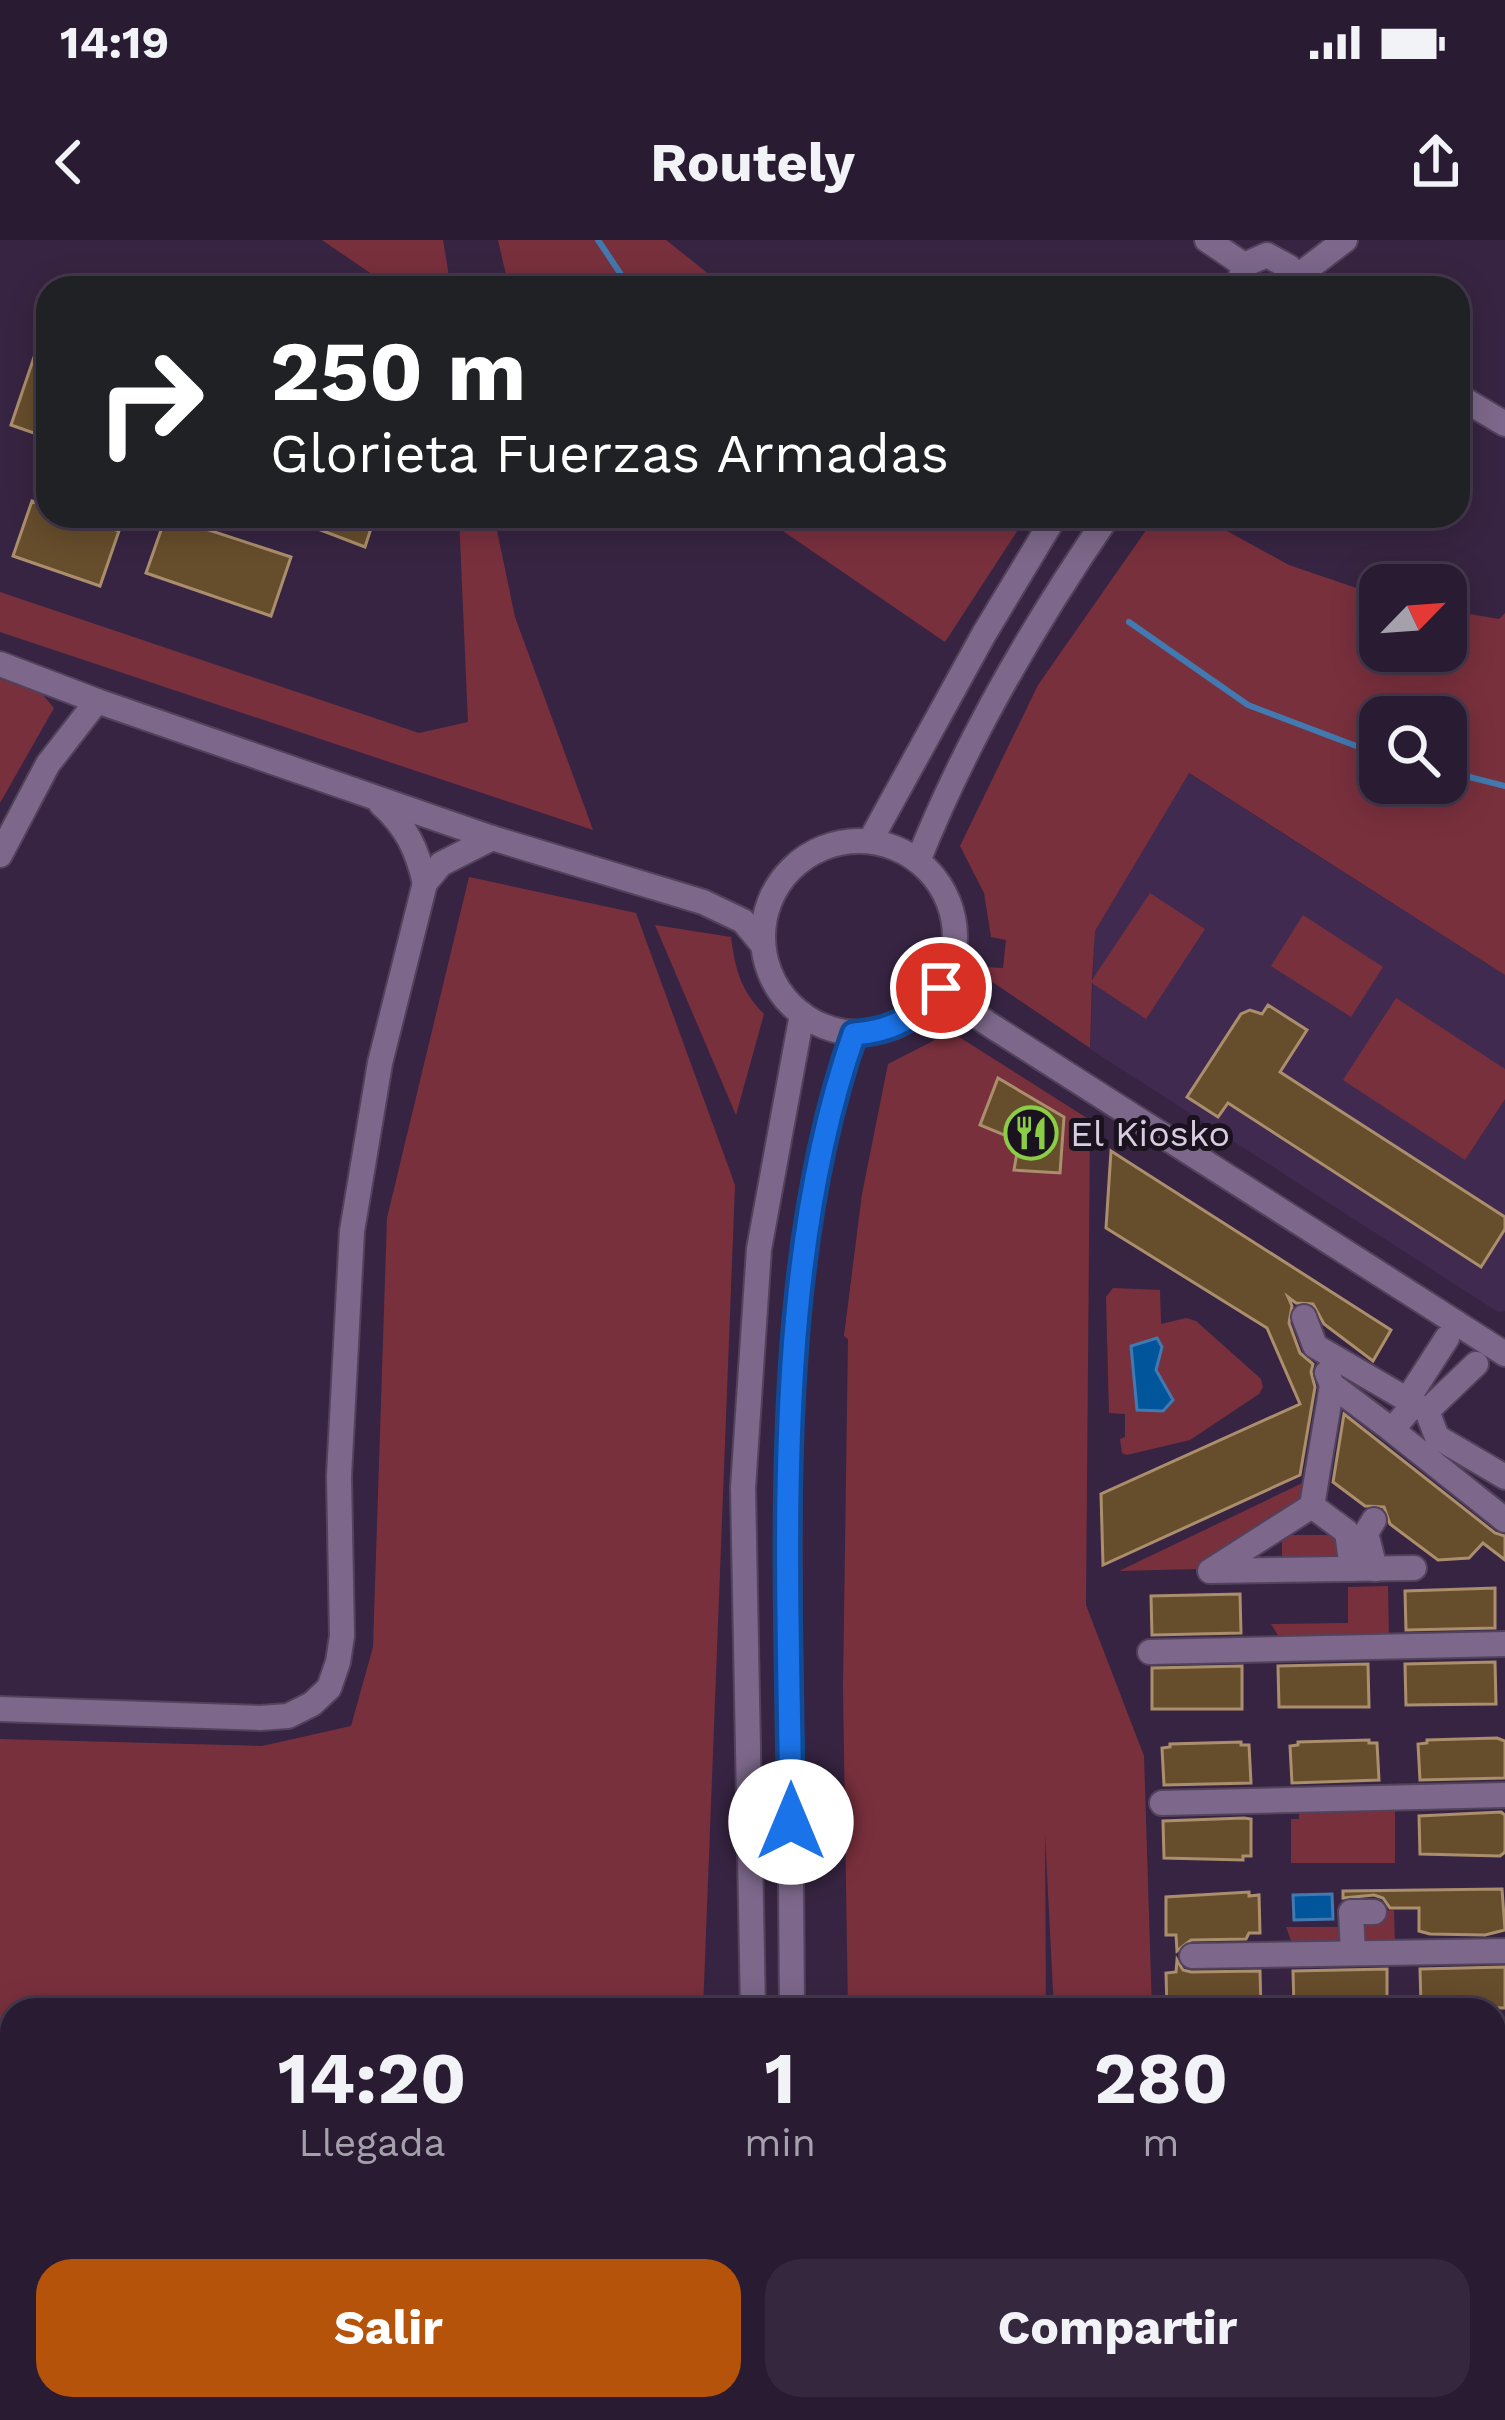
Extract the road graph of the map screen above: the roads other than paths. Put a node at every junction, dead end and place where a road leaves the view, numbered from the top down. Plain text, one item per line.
1 (1207, 240) edge
2 (1345, 240) edge
3 (1251, 270) edge
4 (1289, 276) edge
5 (1303, 276) edge
6 (1470, 403) edge
7 (1505, 424) edge
8 (1048, 528) edge
9 (1100, 528) edge
10 (0, 664) edge
11 (97, 701) junction
12 (375, 799) junction
13 (492, 838) junction
14 (869, 842) junction
15 (0, 855) edge
16 (918, 861) junction
17 (425, 883) junction
18 (775, 891) junction
19 (704, 902) junction
20 (763, 945) junction
21 (941, 988) junction
22 (802, 1014) junction
23 (854, 1034) junction
24 (1304, 1317) dead end
25 (1447, 1338) dead end
26 (1315, 1346) junction
27 (1505, 1354) edge
28 (1476, 1364) dead end
29 (1332, 1385) junction
30 (1416, 1405) junction
31 (1392, 1430) junction
32 (1505, 1478) edge
33 (1312, 1506) junction
34 (1374, 1520) dead end
35 (1505, 1520) edge
36 (1414, 1568) dead end
37 (1363, 1569) junction
38 (1505, 1643) edge
39 (1150, 1652) dead end
40 (0, 1709) edge
41 (1505, 1796) edge
42 (1162, 1803) dead end
43 (1374, 1912) dead end
44 (1505, 1951) edge
45 (1353, 1953) junction
46 (1192, 1956) dead end
47 (753, 1998) edge
48 (793, 1998) edge

1 - 3 street
2 - 5 street
3 - 4 street
6 - 7 street
8 - 14 street
9 - 16 street
10 - 11 street
11 - 12 street
11 - 15 street
12 - 13 street
12 - 17 street
13 - 17 street
13 - 19 street
14 - 16 street
14 - 18 street
16 - 21 street
17 - 40 street
18 - 19 street
18 - 20 street
19 - 20 street
20 - 22 street
21 - 23 street
21 - 27 street
22 - 23 street
22 - 47 street
23 - 48 street
24 - 26 street
25 - 30 street
26 - 29 street
26 - 30 street
28 - 30 street
29 - 31 street
29 - 33 street
30 - 31 street
30 - 32 street
31 - 35 street
33 - 37 street
33 - 37 street
34 - 37 street
36 - 37 street
38 - 39 street
41 - 42 street
43 - 45 street
44 - 45 street
45 - 46 street

